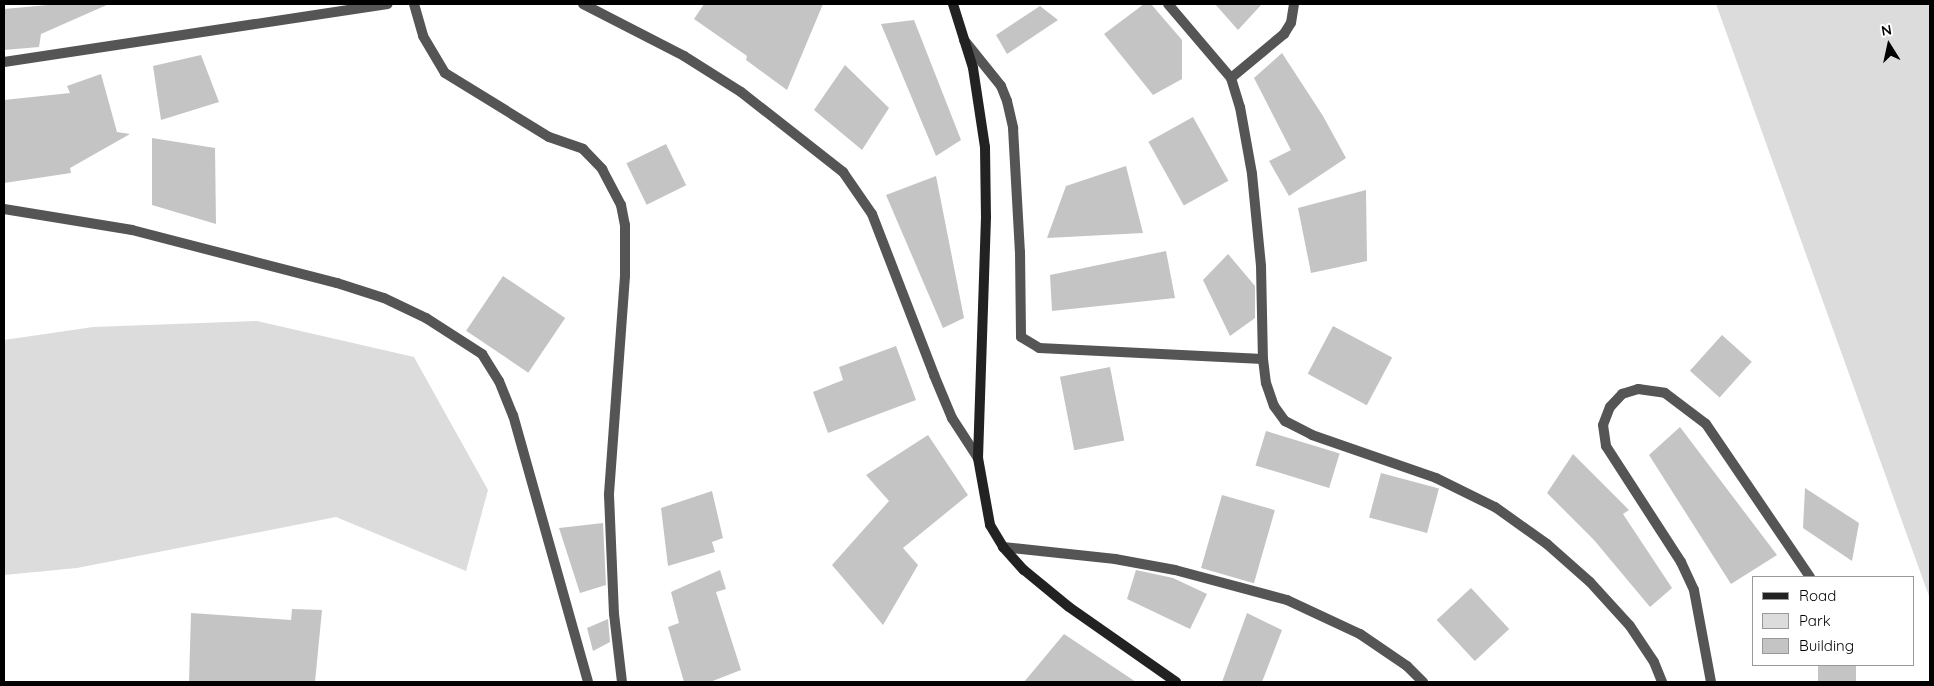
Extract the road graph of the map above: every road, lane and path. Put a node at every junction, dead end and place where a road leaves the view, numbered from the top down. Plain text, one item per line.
1 (388, 4) edge
2 (414, 4) edge
3 (582, 4) edge
4 (953, 4) edge
5 (1168, 4) edge
6 (1294, 4) edge
7 (964, 40) junction
8 (4, 62) edge
9 (1231, 78) junction
10 (4, 209) edge
11 (1263, 359) junction
12 (978, 458) junction
13 (1003, 548) junction
14 (1809, 576) edge
15 (588, 682) edge
16 (622, 682) edge
17 (1176, 682) edge
18 (1423, 682) edge
19 (1662, 682) edge
20 (1711, 682) edge

1 - 8 street
2 - 16 street
3 - 12 street
4 - 7 street
5 - 9 street
6 - 9 street
7 - 11 street
7 - 12 street
9 - 11 street
10 - 15 street
11 - 19 street
12 - 13 street
13 - 17 street
13 - 18 street
14 - 20 street

